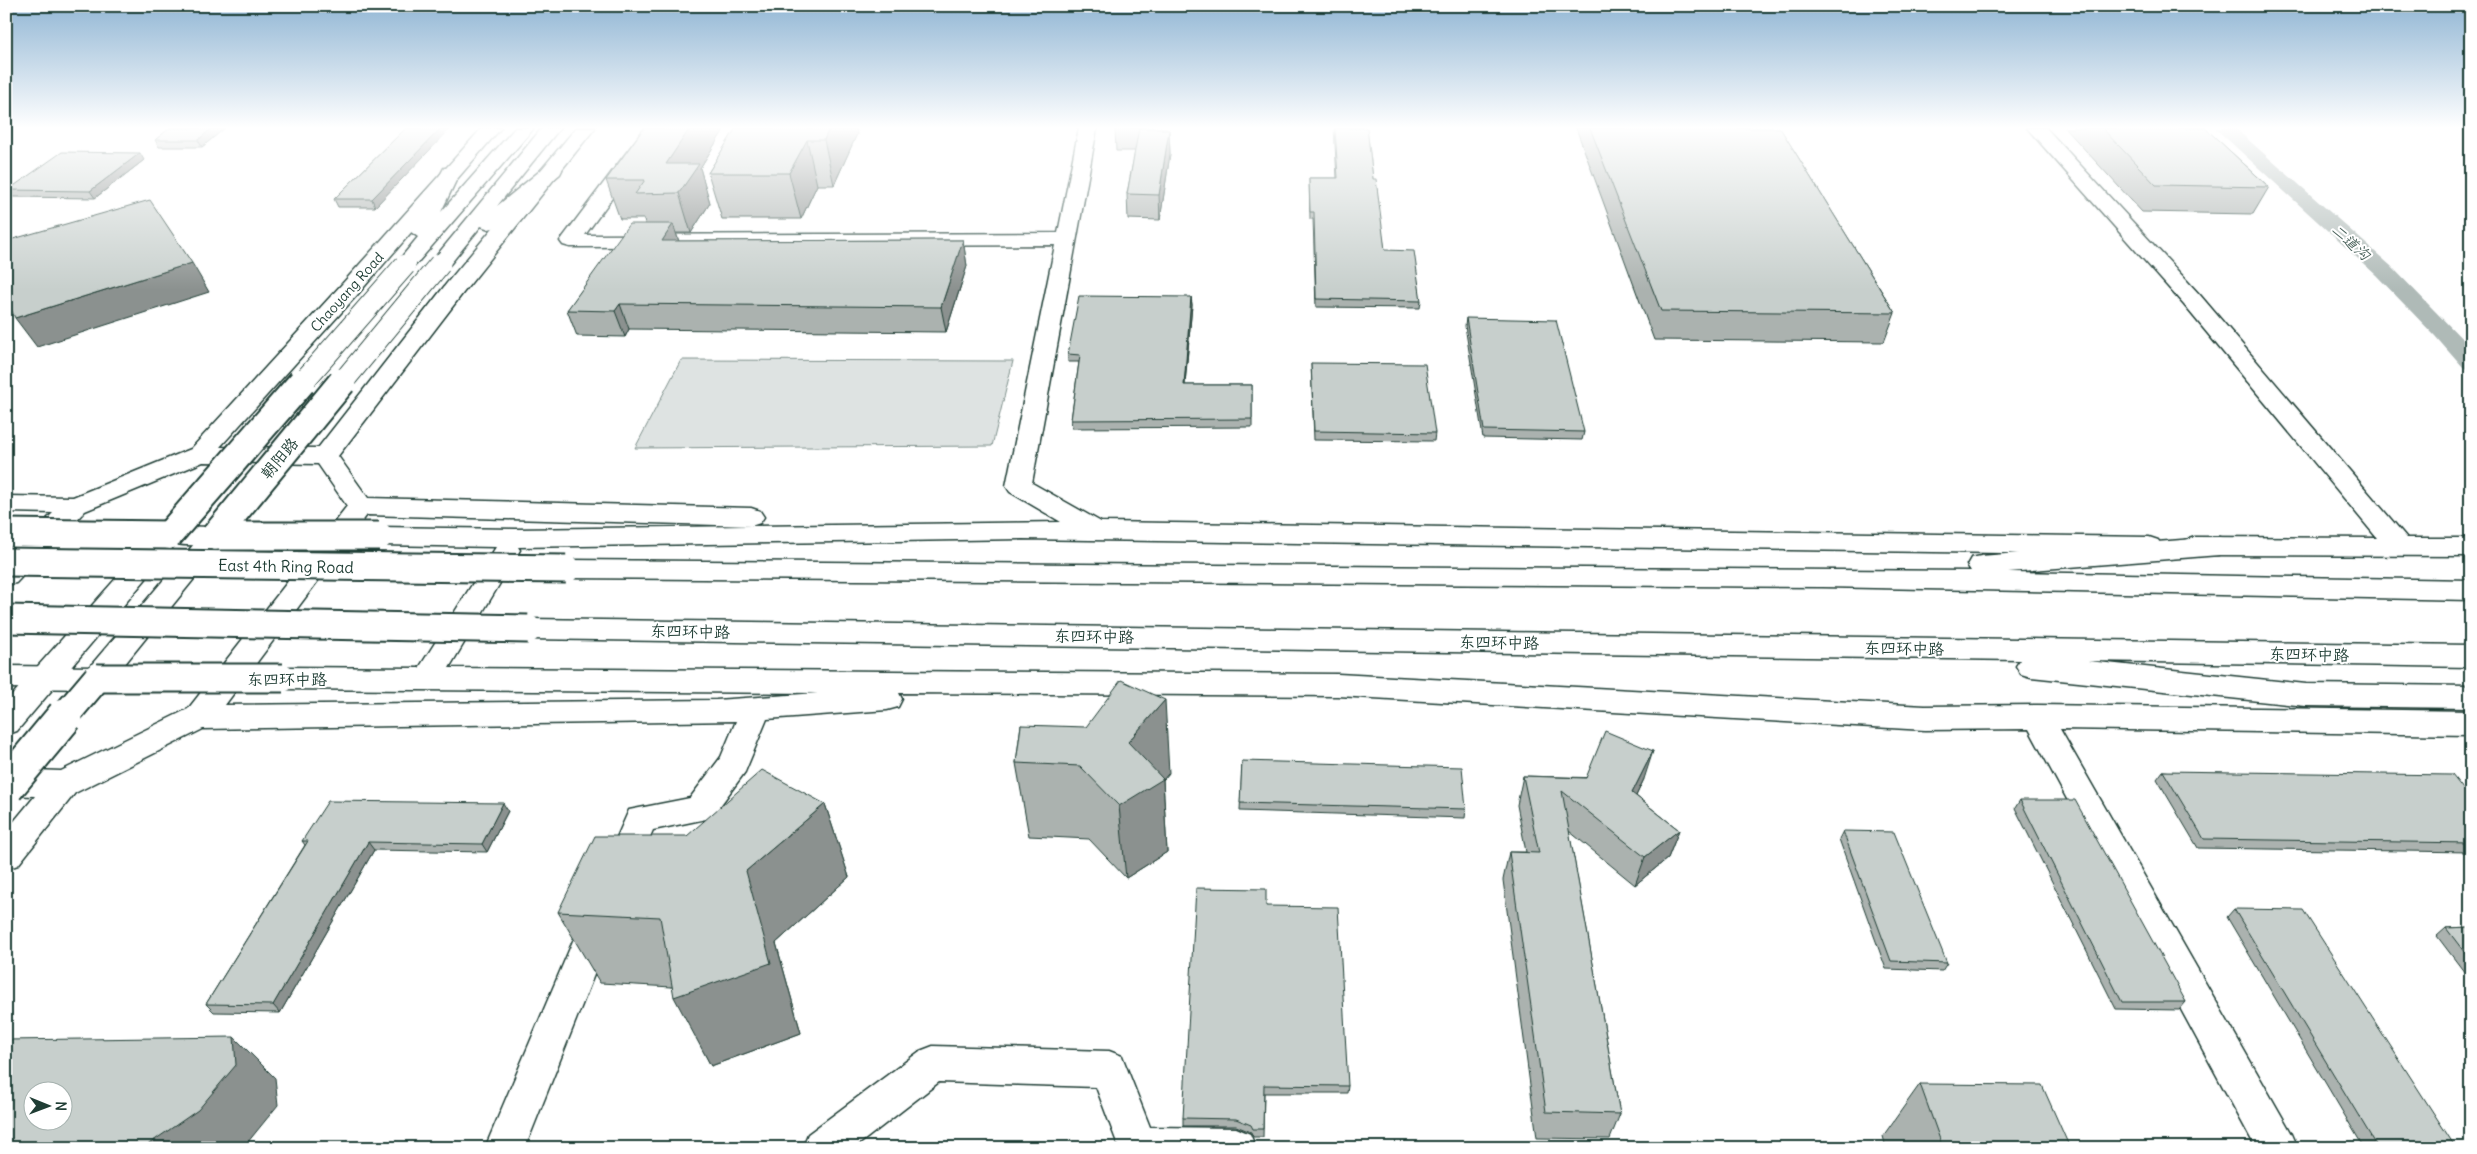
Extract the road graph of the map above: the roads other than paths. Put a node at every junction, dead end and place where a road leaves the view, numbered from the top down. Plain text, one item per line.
1 (442, 182) edge
2 (446, 182) edge
3 (477, 182) edge
4 (507, 182) edge
5 (539, 182) edge
6 (543, 182) edge
7 (614, 182) edge
8 (1078, 182) edge
9 (2085, 182) edge
10 (1067, 239) junction
11 (405, 264) junction
12 (440, 264) junction
13 (200, 454) junction
14 (325, 456) junction
15 (6, 504) edge
16 (76, 505) junction
17 (360, 506) junction
18 (1022, 530) junction
19 (1095, 531) junction
20 (6, 533) edge
21 (169, 535) junction
22 (215, 536) junction
23 (515, 538) junction
24 (2219, 546) junction
25 (2399, 546) junction
26 (2471, 547) edge
27 (6, 562) edge
28 (6, 576) edge
29 (1823, 578) junction
30 (2471, 590) edge
31 (6, 620) edge
32 (1858, 647) junction
33 (2471, 656) edge
34 (6, 677) edge
35 (45, 677) junction
36 (97, 678) junction
37 (427, 680) junction
38 (1136, 684) junction
39 (2471, 698) edge
40 (757, 708) junction
41 (199, 718) junction
42 (2038, 718) junction
43 (6, 723) edge
44 (2471, 723) edge
45 (6, 782) edge
46 (64, 784) junction
47 (6, 787) edge
48 (6, 855) edge
49 (505, 1148) edge
50 (822, 1148) edge
51 (1236, 1148) edge
52 (2278, 1148) edge

1 - 13 main road, Chaoyang Road
2 - 11 main road
3 - 11 main road, 朝阳路
4 - 12 main road, 朝阳路
5 - 12 main road
6 - 14 main road
7 - 10 main road
8 - 10 main road
9 - 25 main road
10 - 19 main road
11 - 21 main road, 朝阳路, bridge
12 - 22 main road, 朝阳路, bridge
13 - 14 main road
13 - 16 main road
14 - 17 main road
15 - 16 main road
16 - 28 main road
17 - 18 main road
17 - 41 main road
18 - 19 main road
18 - 23 main road
19 - 24 main road
20 - 21 main road, bridge
21 - 22 main road
21 - 35 main road, 朝阳路, bridge
22 - 23 main road, bridge
22 - 36 main road, 朝阳路, bridge
23 - 37 main road
24 - 25 main road
24 - 29 main road
25 - 26 main road
27 - 29 main road, East 4th Ring Road, bridge
29 - 30 main road
31 - 32 main road, 东四环中路, bridge
32 - 33 main road, 东四环中路
32 - 39 main road
34 - 35 main road
35 - 36 main road, 东四环中路
35 - 43 main road, 朝阳路
36 - 37 main road, 东四环中路, bridge
36 - 47 main road, 朝阳路, bridge
37 - 38 main road, 东四环中路
38 - 40 main road, 东四环中路
38 - 42 main road, 东四环中路
40 - 41 main road, 东四环中路
40 - 49 main road
41 - 46 main road
42 - 44 main road, 东四环中路
42 - 52 main road
45 - 46 main road
46 - 48 main road
50 - 51 main road

